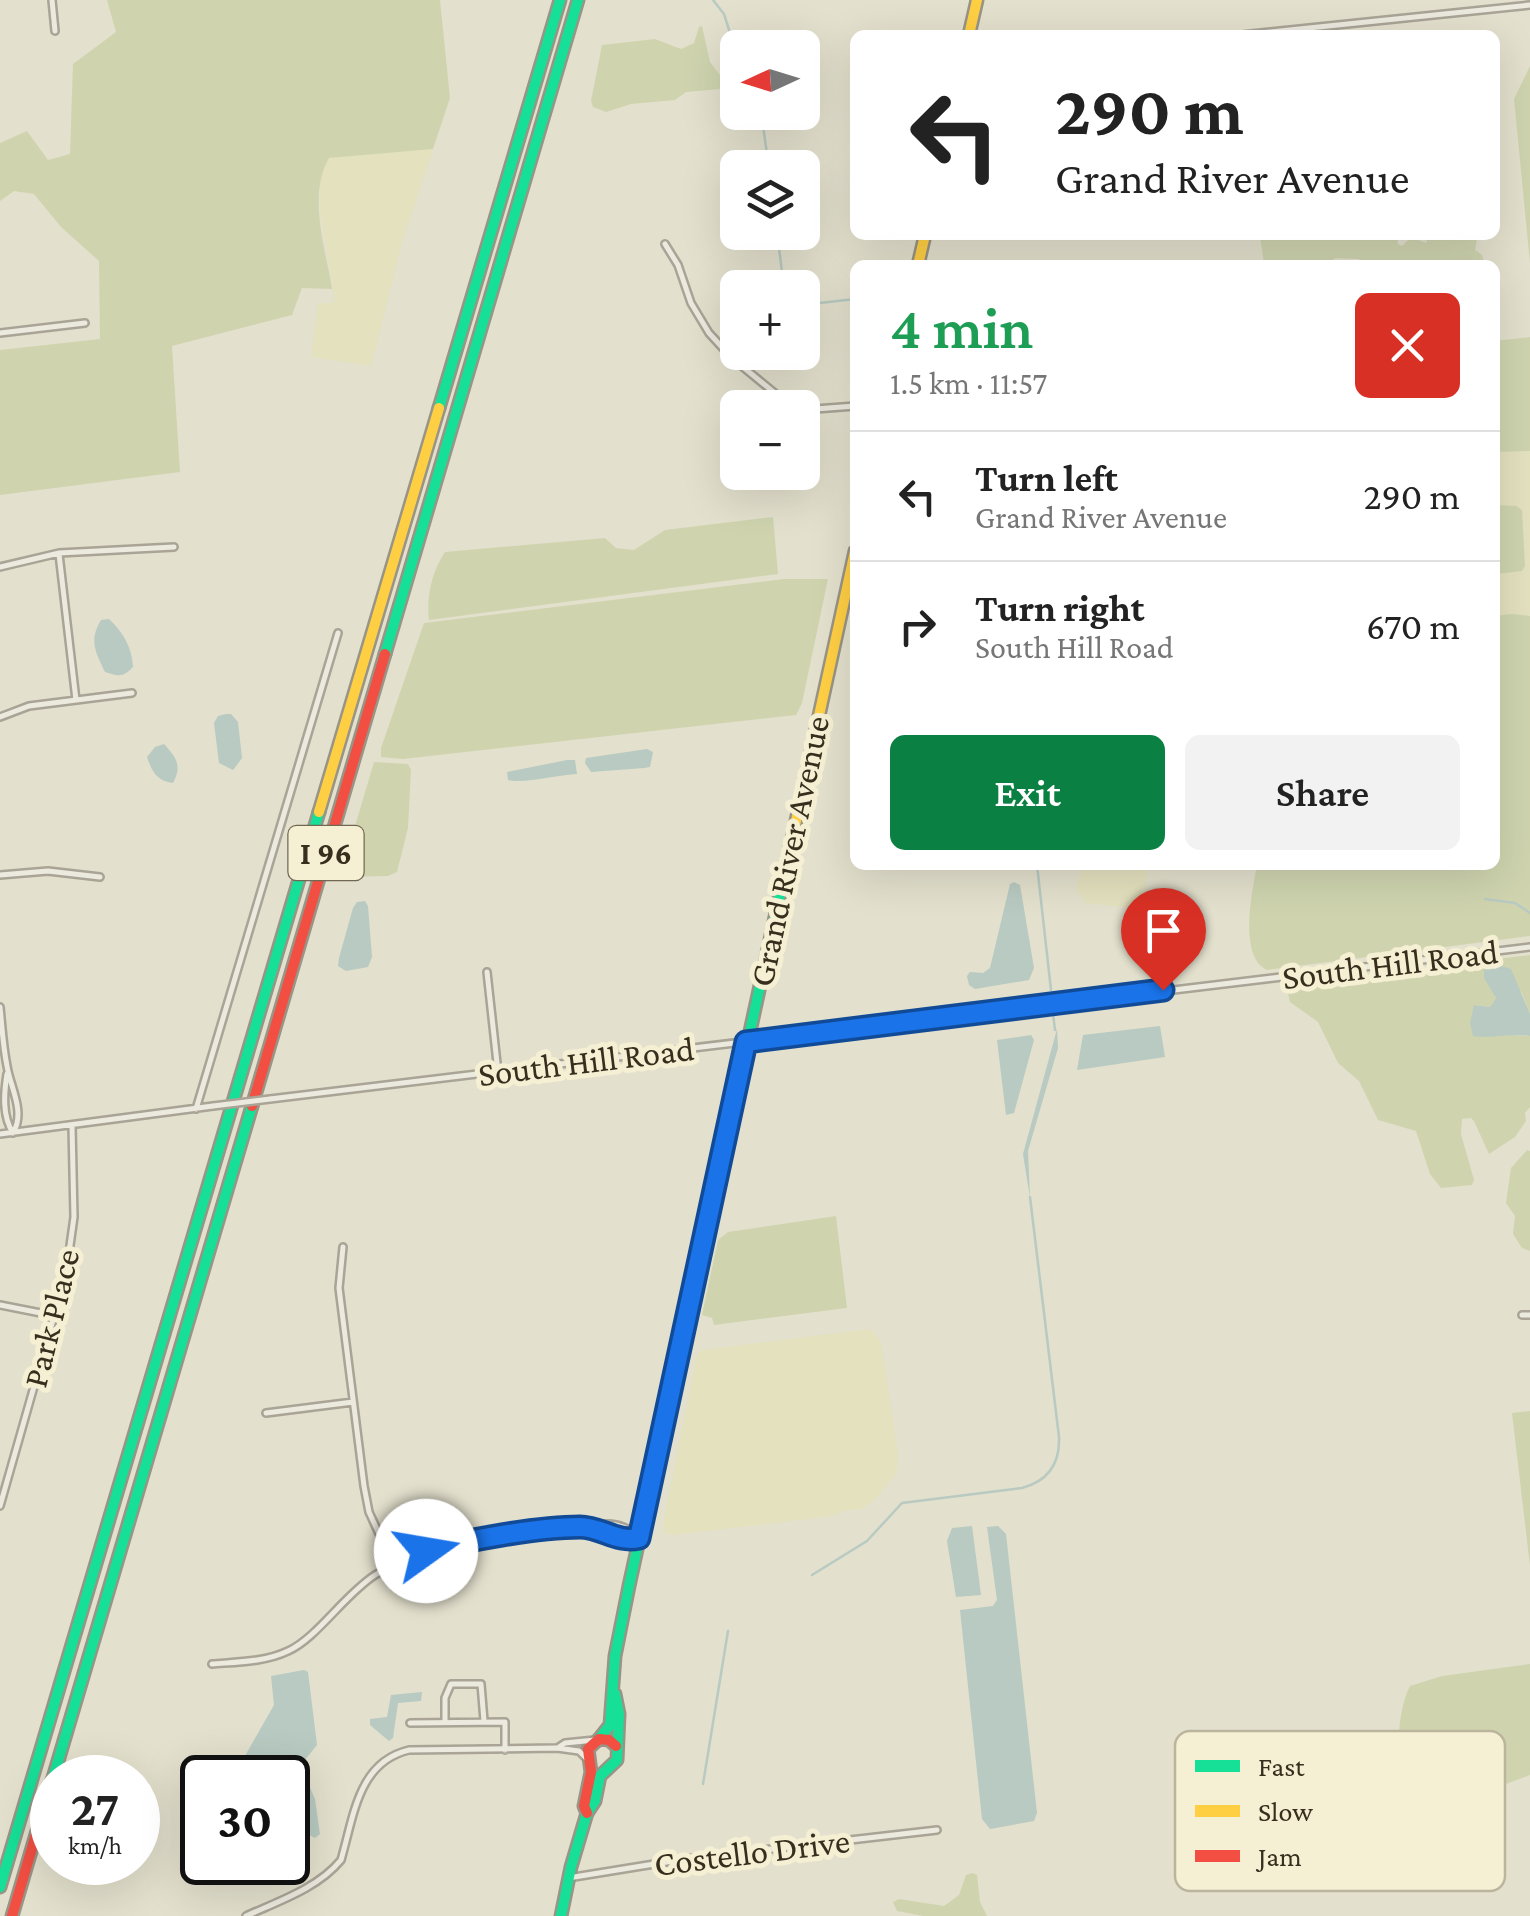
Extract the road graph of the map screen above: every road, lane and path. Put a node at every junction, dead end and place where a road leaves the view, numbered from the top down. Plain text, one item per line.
1 (52, 0) edge
2 (560, 0) edge
3 (578, 0) edge
4 (977, 0) edge
5 (1530, 5) edge
6 (971, 30) edge
7 (1290, 30) edge
8 (55, 31) dead end
9 (665, 244) dead end
10 (85, 323) dead end
11 (0, 332) edge
12 (770, 390) edge
13 (850, 406) edge
14 (820, 409) edge
15 (174, 547) dead end
16 (59, 553) junction
17 (0, 566) edge
18 (850, 574) edge
19 (338, 633) dead end
20 (132, 692) dead end
21 (76, 700) junction
22 (0, 717) edge
23 (0, 875) edge
24 (100, 878) dead end
25 (1530, 947) edge
26 (487, 972) dead end
27 (0, 1007) edge
28 (746, 1042) junction
29 (498, 1072) junction
30 (196, 1109) junction
31 (72, 1126) junction
32 (13, 1132) junction
33 (0, 1134) edge
34 (343, 1247) dead end
35 (0, 1305) edge
36 (1522, 1315) dead end
37 (56, 1316) junction
38 (1530, 1316) edge
39 (353, 1402) junction
40 (266, 1413) dead end
41 (0, 1506) edge
42 (639, 1538) junction
43 (393, 1564) junction
44 (212, 1664) dead end
45 (613, 1680) junction
46 (446, 1722) junction
47 (484, 1722) junction
48 (410, 1723) dead end
49 (597, 1740) junction
50 (616, 1746) junction
51 (557, 1748) junction
52 (506, 1750) junction
53 (60, 1755) edge
54 (589, 1762) junction
55 (606, 1770) junction
56 (586, 1813) junction
57 (936, 1830) dead end
58 (30, 1856) edge
59 (568, 1878) junction
60 (0, 1887) edge
61 (12, 1916) edge
62 (246, 1916) edge
63 (560, 1916) edge

1 - 8 street
2 - 60 main road, I 96
3 - 53 main road, I 96
4 - 6 main road
5 - 7 street
9 - 12 street
10 - 11 street
13 - 14 street
15 - 16 street
16 - 17 street
16 - 21 street
18 - 28 main road, Grand River Avenue
19 - 30 street
20 - 21 street
21 - 22 street
23 - 24 street
25 - 28 street, South Hill Road
26 - 29 street
27 - 32 street
28 - 29 street, South Hill Road
28 - 42 main road, Grand River Avenue
29 - 30 street, South Hill Road, bridge
30 - 31 street, South Hill Road
31 - 32 street, South Hill Road
31 - 37 street, Park Place
32 - 33 street, South Hill Road
34 - 39 street
35 - 37 street
36 - 38 street
37 - 41 street, Park Place
39 - 40 street
39 - 43 street
42 - 43 street
42 - 45 main road, Grand River Avenue
43 - 44 street
45 - 49 main road, Grand River Avenue
45 - 50 main road, Grand River Avenue
46 - 47 street
46 - 47 street
46 - 48 street
47 - 52 street
49 - 50 main road
49 - 51 street
49 - 54 main road
50 - 55 main road
51 - 52 street
51 - 54 street
52 - 62 street
54 - 55 main road
54 - 56 main road
55 - 56 main road
56 - 59 main road
57 - 59 street, Costello Drive
58 - 61 main road, I 96
59 - 63 main road

